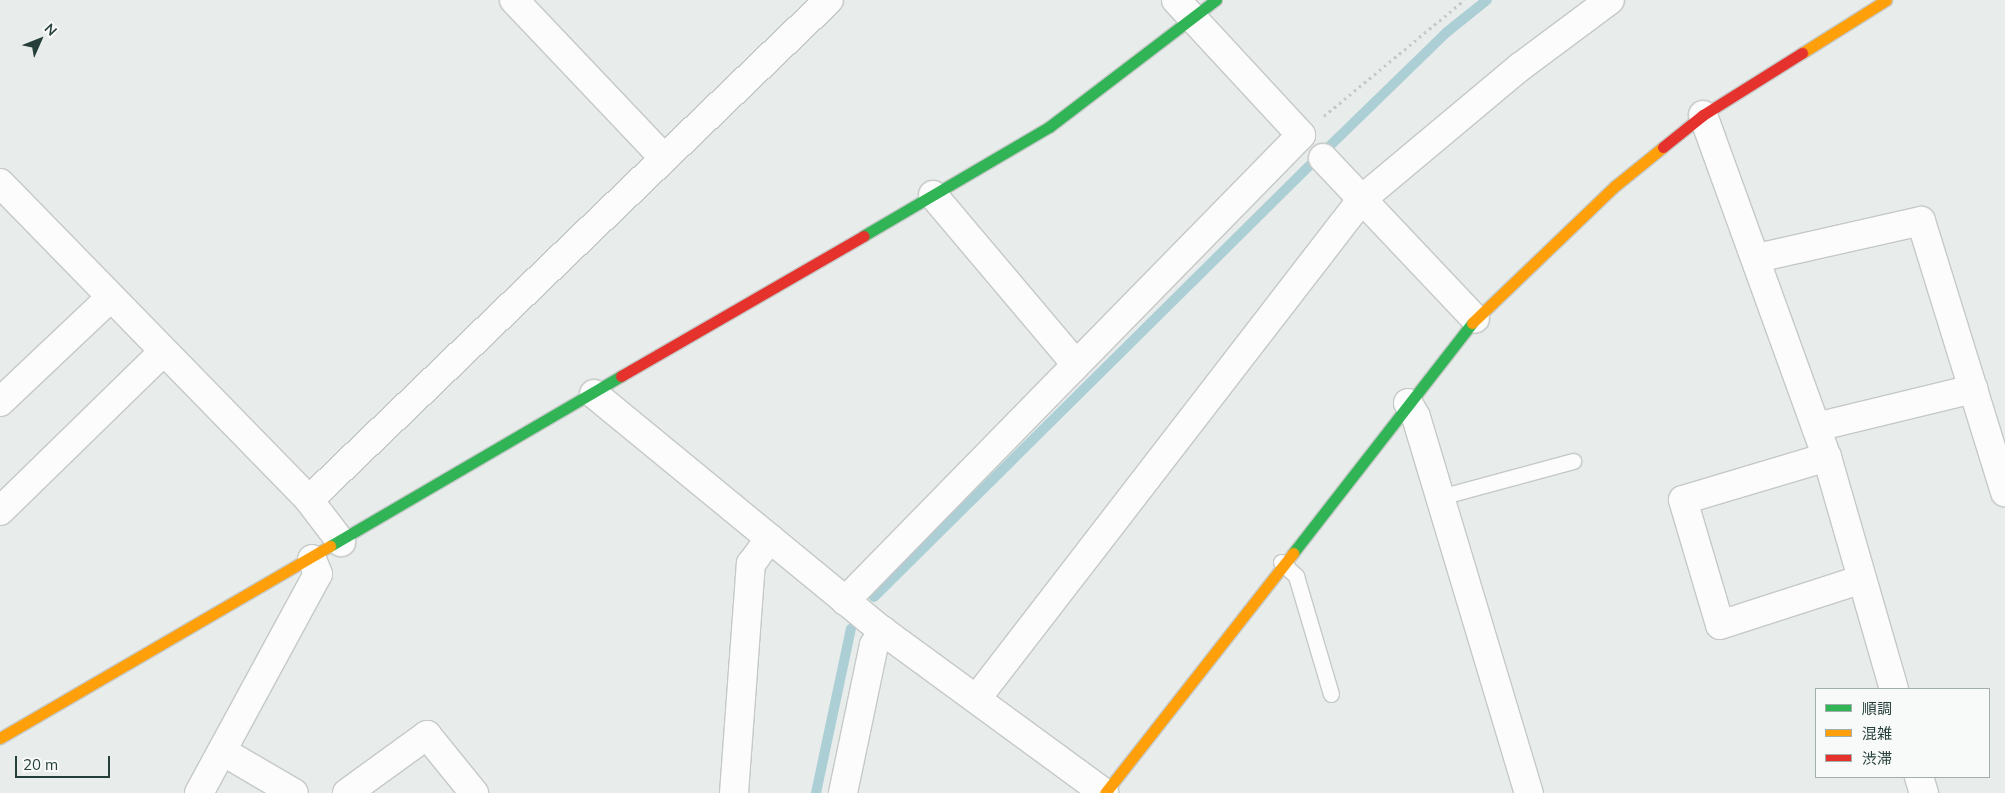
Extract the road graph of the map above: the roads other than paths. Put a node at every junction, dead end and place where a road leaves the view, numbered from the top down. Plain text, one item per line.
1 (514, 0) edge
2 (829, 0) edge
3 (1216, 0) edge
4 (1610, 0) edge
5 (1886, 0) edge
6 (1185, 9) edge
7 (1703, 115) junction
8 (663, 156) junction
9 (1323, 158) dead end
10 (0, 183) edge
11 (933, 195) junction
12 (1362, 199) junction
13 (1757, 258) junction
14 (110, 298) junction
15 (1475, 319) junction
16 (163, 352) junction
17 (1076, 364) junction
18 (1973, 389) junction
19 (594, 394) junction
20 (0, 402) edge
21 (1408, 403) junction
22 (1816, 427) junction
23 (1827, 457) junction
24 (1573, 461) dead end
25 (2005, 492) edge
26 (1440, 497) junction
27 (308, 500) junction
28 (0, 511) edge
29 (770, 538) junction
30 (341, 542) junction
31 (312, 559) junction
32 (1281, 562) junction
33 (1862, 579) junction
34 (845, 600) junction
35 (883, 631) junction
36 (1894, 688) edge
37 (1331, 694) dead end
38 (977, 698) junction
39 (0, 738) edge
40 (222, 751) junction
41 (1919, 778) edge
42 (199, 793) edge
43 (294, 793) edge
44 (348, 793) edge
45 (474, 793) edge
46 (734, 793) edge
47 (843, 793) edge
48 (1104, 793) edge
49 (1529, 793) edge
50 (1924, 793) edge

1 - 8 street
2 - 8 street
3 - 6 street
4 - 12 street
5 - 7 street
6 - 11 street
6 - 17 street
7 - 13 street
7 - 15 street
8 - 27 street
9 - 12 street
10 - 14 street
11 - 17 street
11 - 19 street
12 - 15 street
12 - 38 street
13 - 18 street
13 - 22 street
14 - 16 street
14 - 20 street
15 - 21 street
16 - 27 street
16 - 28 street
17 - 34 street
18 - 22 street
18 - 25 street
19 - 29 street
19 - 30 street
21 - 26 street
21 - 32 street
22 - 23 street
23 - 33 street
23 - 33 street
24 - 26 lane
26 - 49 street
27 - 30 street
29 - 34 street
29 - 46 street
30 - 31 street
31 - 39 street
31 - 40 street
32 - 37 lane
32 - 48 street
33 - 36 street
34 - 35 street
35 - 38 street
35 - 47 street
38 - 48 street
40 - 42 street
40 - 43 street
41 - 50 street
44 - 45 street

